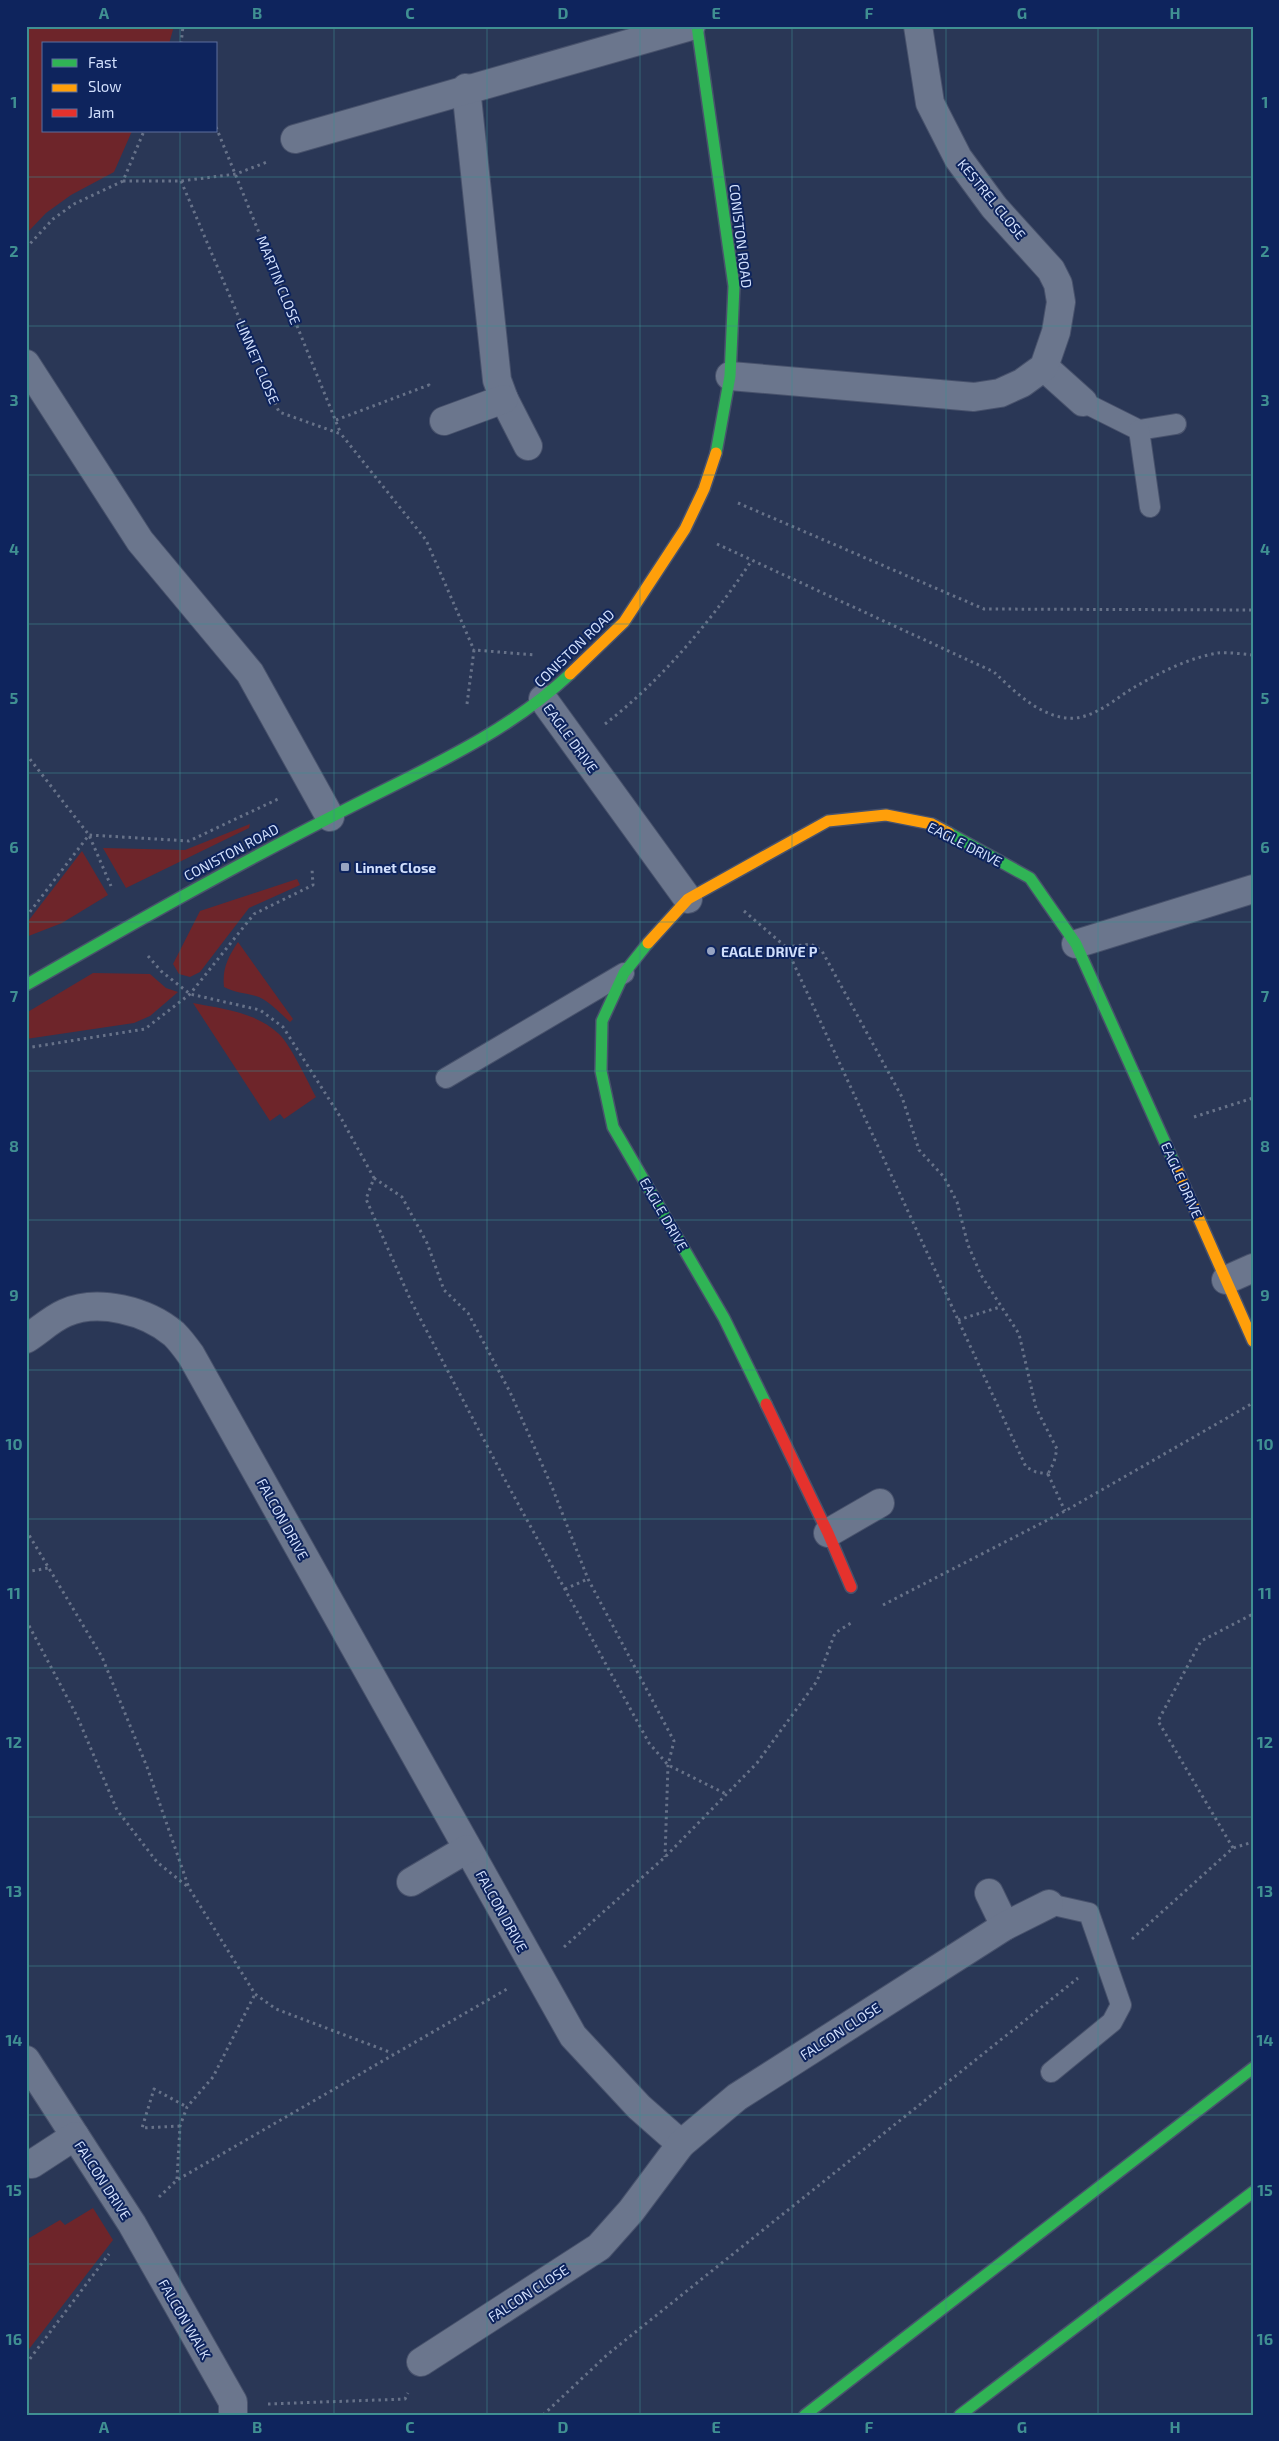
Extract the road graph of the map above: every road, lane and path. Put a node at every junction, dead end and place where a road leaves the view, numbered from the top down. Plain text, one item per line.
1 (183, 26) edge
2 (691, 26) edge
3 (698, 26) edge
4 (918, 26) edge
5 (181, 42) edge
6 (466, 88) junction
7 (144, 132) edge
8 (218, 132) edge
9 (295, 139) joint
10 (236, 174) junction
11 (123, 181) junction
12 (181, 181) junction
13 (26, 248) edge
14 (1044, 367) junction
15 (730, 376) junction
16 (30, 380) edge
17 (504, 399) junction
18 (1083, 402) joint
19 (336, 420) junction
20 (444, 421) joint
21 (1176, 424) dead end
22 (1139, 430) junction
23 (342, 434) junction
24 (528, 446) dead end
25 (704, 488) junction
26 (1150, 507) dead end
27 (685, 529) junction
28 (752, 560) junction
29 (1253, 610) edge
30 (474, 650) junction
31 (1253, 655) edge
32 (586, 659) junction
33 (543, 700) junction
34 (577, 746) junction
35 (461, 751) junction
36 (26, 754) edge
37 (311, 783) junction
38 (320, 822) junction
39 (89, 835) junction
40 (713, 884) junction
41 (111, 886) dead end
42 (1253, 889) edge
43 (688, 899) junction
44 (26, 917) edge
45 (1076, 944) junction
46 (786, 947) junction
47 (146, 952) dead end
48 (624, 973) junction
49 (26, 985) edge
50 (190, 994) junction
51 (26, 1048) edge
52 (446, 1078) dead end
53 (1253, 1098) edge
54 (1160, 1128) junction
55 (374, 1178) junction
56 (1253, 1268) edge
57 (1226, 1280) junction
58 (1000, 1307) junction
59 (958, 1320) junction
60 (26, 1339) edge
61 (1253, 1341) edge
62 (1253, 1403) edge
63 (1048, 1474) junction
64 (880, 1503) dead end
65 (1065, 1511) junction
66 (26, 1530) edge
67 (828, 1533) junction
68 (48, 1568) junction
69 (26, 1572) edge
70 (588, 1579) junction
71 (851, 1587) dead end
72 (565, 1589) junction
73 (878, 1608) dead end
74 (1253, 1614) edge
75 (26, 1620) edge
76 (854, 1621) dead end
77 (668, 1765) junction
78 (726, 1794) junction
79 (1253, 1842) edge
80 (1233, 1848) junction
81 (467, 1849) junction
82 (664, 1857) junction
83 (411, 1882) dead end
84 (189, 1888) junction
85 (989, 1893) dead end
86 (1049, 1904) joint
87 (1005, 1926) junction
88 (1105, 1958) junction
89 (536, 1972) junction
90 (1059, 1992) dead end
91 (255, 1994) junction
92 (393, 2054) junction
93 (26, 2060) edge
94 (1253, 2068) edge
95 (1051, 2072) dead end
96 (187, 2107) junction
97 (180, 2126) junction
98 (75, 2136) junction
99 (681, 2144) junction
100 (32, 2164) dead end
101 (177, 2180) junction
102 (1253, 2192) edge
103 (132, 2224) junction
104 (421, 2362) joint
105 (26, 2364) edge
106 (233, 2409) edge
107 (543, 2415) edge
108 (805, 2415) edge
109 (960, 2415) edge

1 - 5 path
2 - 6 street
3 - 15 main road, CONISTON ROAD
4 - 14 street, KESTREL CLOSE
6 - 9 street
6 - 17 street
7 - 11 path
8 - 10 path, MARTIN CLOSE
9 - 10 path
10 - 12 path
10 - 19 path, MARTIN CLOSE
11 - 12 path
11 - 13 path
12 - 23 path, LINNET CLOSE
14 - 15 street
14 - 18 street
15 - 25 main road, CONISTON ROAD
16 - 37 street
17 - 20 street
17 - 24 street
18 - 22 lane
19 - 20 path
19 - 23 path, MARTIN CLOSE
21 - 22 lane
22 - 26 lane
23 - 30 path
25 - 27 main road, CONISTON ROAD
25 - 29 path
27 - 28 path
27 - 32 main road, CONISTON ROAD
28 - 31 path
28 - 34 path
30 - 32 path
30 - 35 path
32 - 33 main road, CONISTON ROAD
33 - 34 street, EAGLE DRIVE
33 - 35 main road, CONISTON ROAD
34 - 43 street, EAGLE DRIVE
35 - 38 main road, CONISTON ROAD
36 - 39 path
37 - 38 street
37 - 39 path
38 - 49 main road, CONISTON ROAD
38 - 50 path
39 - 41 path
39 - 44 path
40 - 43 main road, EAGLE DRIVE
40 - 45 main road, EAGLE DRIVE
40 - 46 path
42 - 45 street
43 - 48 main road, EAGLE DRIVE
45 - 54 main road, EAGLE DRIVE
46 - 58 path
46 - 59 path
47 - 50 path
48 - 52 lane
48 - 67 main road, EAGLE DRIVE
50 - 51 path
50 - 55 path
53 - 54 path
54 - 57 main road, EAGLE DRIVE
55 - 70 path
55 - 72 path
56 - 57 street
57 - 61 main road, EAGLE DRIVE
58 - 59 path
58 - 63 path
59 - 63 path
60 - 81 street, FALCON DRIVE
62 - 65 path
63 - 65 path
64 - 67 street
65 - 73 path
66 - 68 path
67 - 71 main road, EAGLE DRIVE
68 - 69 path
68 - 84 path
70 - 72 path
70 - 77 path
72 - 77 path
74 - 80 path
75 - 84 path
76 - 78 path
77 - 78 path
77 - 82 path
78 - 82 path
79 - 80 path
80 - 88 path
81 - 83 street
81 - 89 street, FALCON DRIVE
82 - 89 path
84 - 91 path
85 - 87 street
86 - 87 street, FALCON CLOSE
86 - 88 lane
87 - 99 street, FALCON CLOSE
88 - 95 lane
89 - 92 path
89 - 99 street
90 - 107 path
91 - 92 path
91 - 96 path
92 - 101 path
93 - 98 street, FALCON DRIVE
94 - 108 main road
96 - 97 path
96 - 97 path
97 - 101 path
98 - 100 street, FALCON DRIVE
98 - 103 street, FALCON DRIVE
99 - 104 street, FALCON CLOSE
101 - 103 path
102 - 109 main road
103 - 105 path
103 - 106 street, FALCON WALK
104 - 106 path

